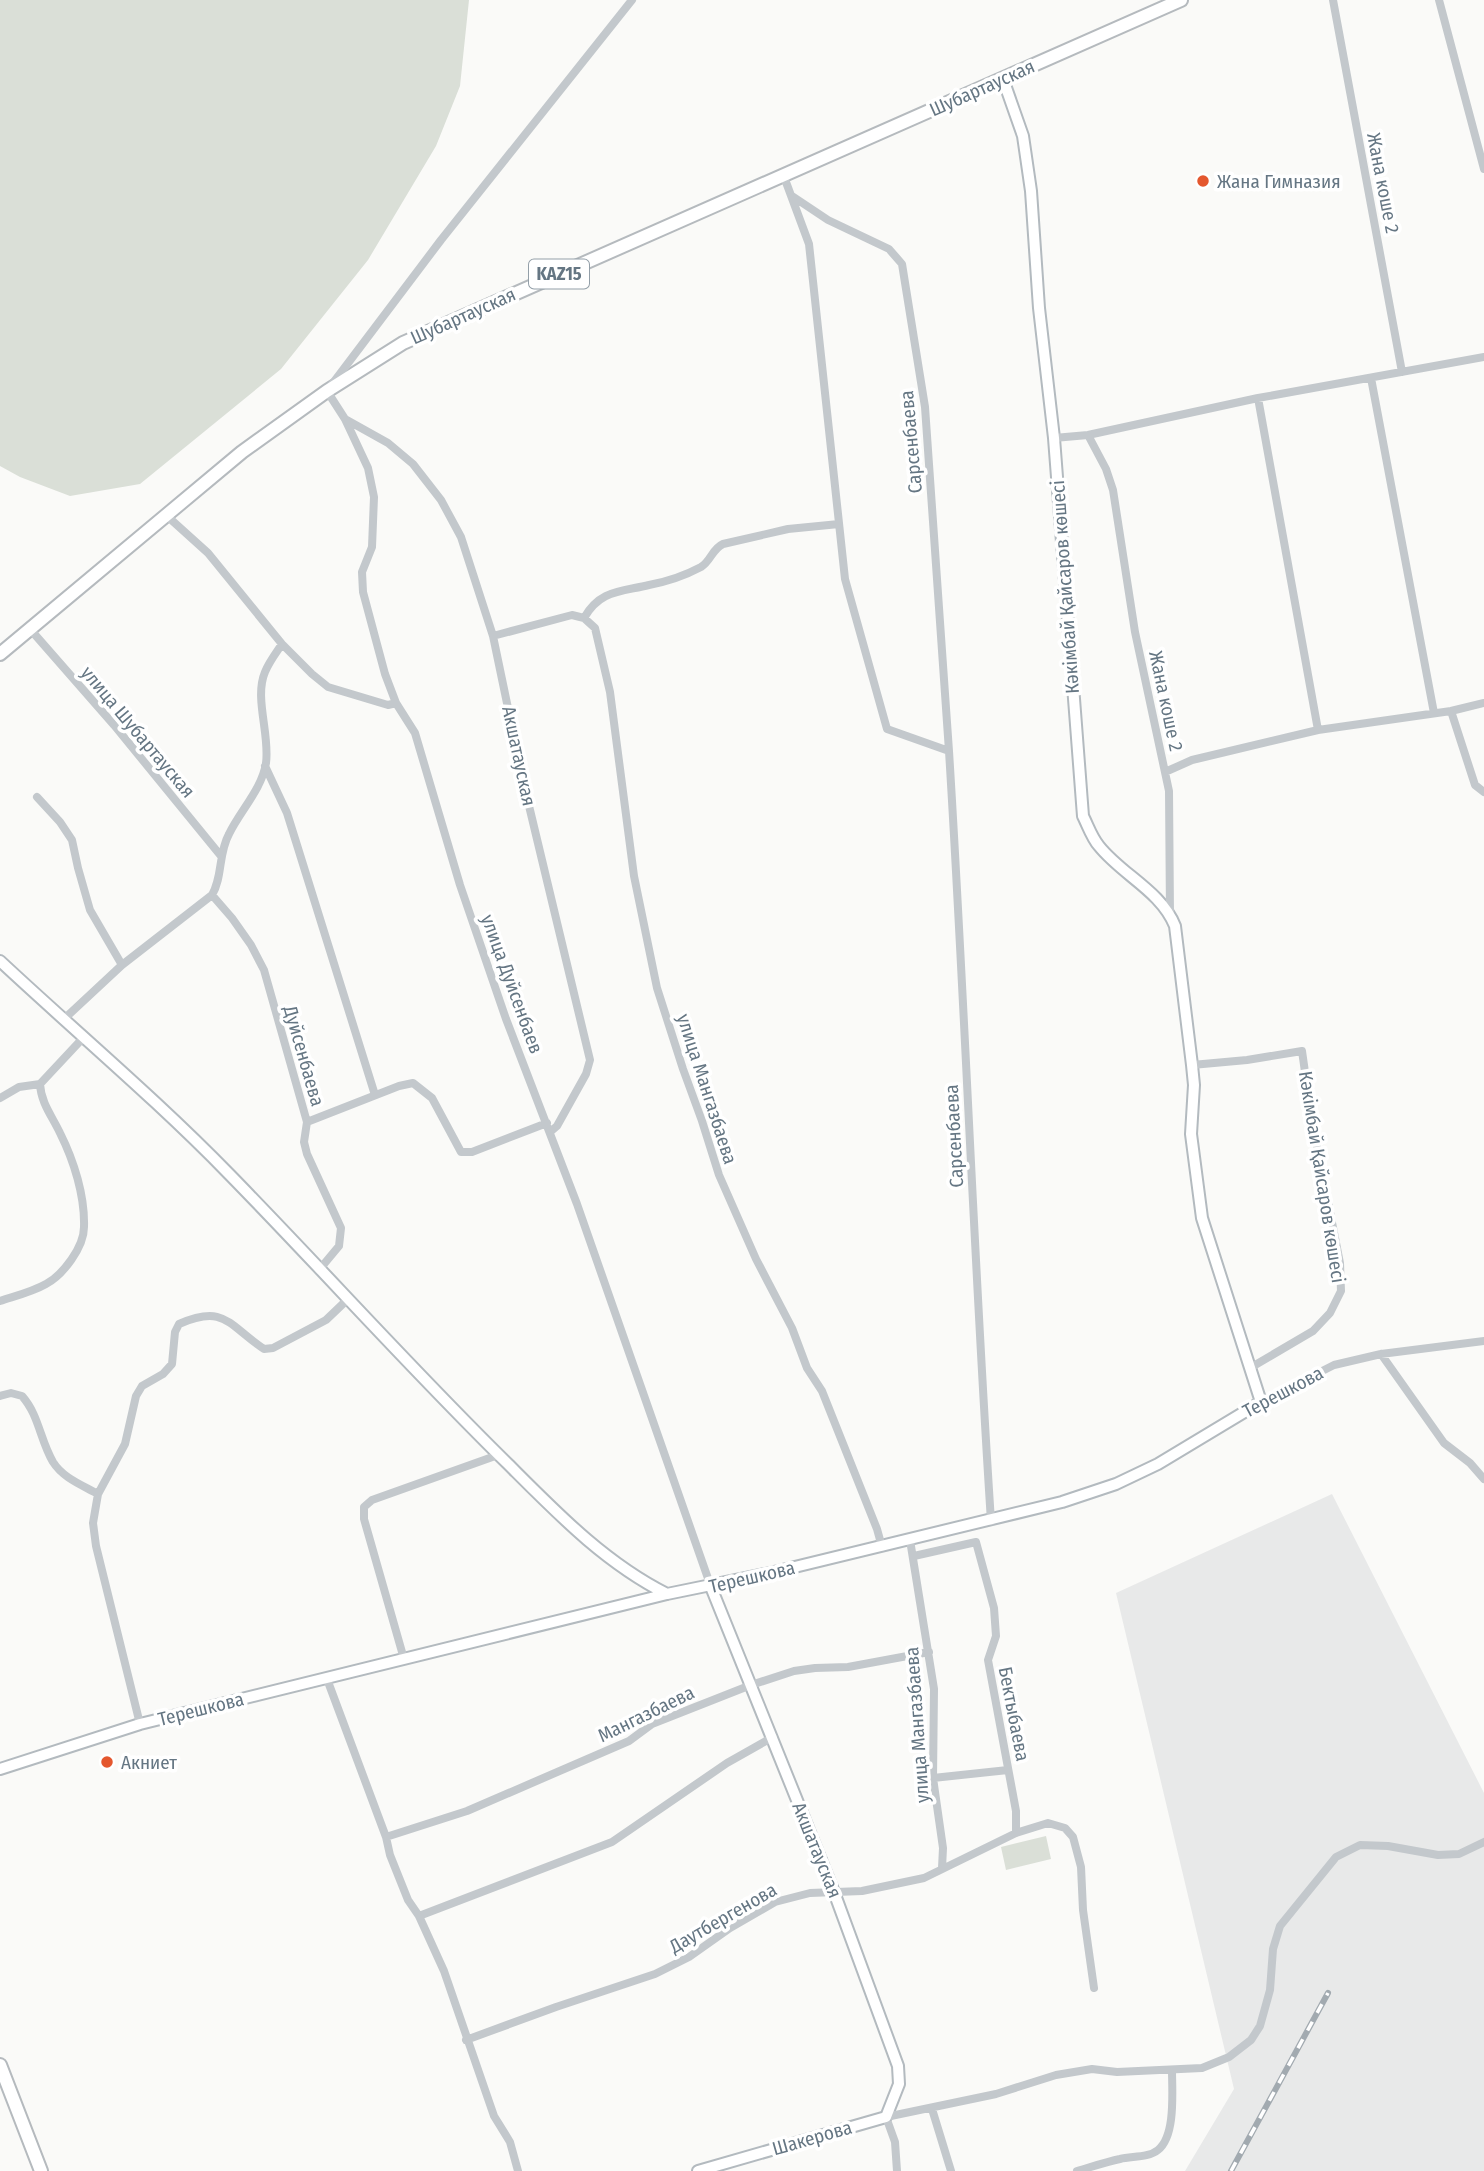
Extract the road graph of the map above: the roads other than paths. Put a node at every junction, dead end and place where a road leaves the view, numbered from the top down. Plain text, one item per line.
1 (632, 0) edge
2 (1181, 0) edge
3 (1333, 0) edge
4 (1439, 0) edge
5 (1003, 79) junction
6 (1484, 169) edge
7 (783, 174) junction
8 (790, 194) junction
9 (1484, 357) edge
10 (1402, 372) junction
11 (1371, 378) junction
12 (327, 391) junction
13 (1258, 398) junction
14 (345, 419) junction
15 (1088, 435) junction
16 (1054, 438) junction
17 (167, 516) junction
18 (839, 524) junction
19 (584, 618) junction
20 (30, 629) junction
21 (493, 636) junction
22 (282, 644) junction
23 (0, 654) edge
24 (396, 703) junction
25 (1484, 704) edge
26 (1451, 711) junction
27 (1434, 713) junction
28 (1318, 730) junction
29 (949, 751) junction
30 (265, 766) junction
31 (1165, 772) junction
32 (1484, 792) edge
33 (37, 797) dead end
34 (221, 856) junction
35 (212, 895) junction
36 (1170, 915) junction
37 (0, 961) edge
38 (121, 965) junction
39 (63, 1020) junction
40 (83, 1038) junction
41 (1192, 1065) junction
42 (40, 1084) junction
43 (375, 1095) junction
44 (0, 1098) edge
45 (307, 1122) junction
46 (548, 1128) junction
47 (319, 1270) junction
48 (348, 1299) junction
49 (0, 1301) edge
50 (1484, 1341) edge
51 (1381, 1354) junction
52 (1250, 1368) junction
53 (0, 1396) edge
54 (1261, 1402) junction
55 (498, 1455) junction
56 (1484, 1479) edge
57 (98, 1494) junction
58 (990, 1521) junction
59 (910, 1540) junction
60 (882, 1547) junction
61 (914, 1556) junction
62 (711, 1587) junction
63 (667, 1594) junction
64 (929, 1652) junction
65 (404, 1659) junction
66 (327, 1679) junction
67 (751, 1685) junction
68 (140, 1724) junction
69 (772, 1737) junction
70 (0, 1769) edge
71 (1008, 1770) junction
72 (933, 1778) junction
73 (1016, 1833) junction
74 (386, 1837) junction
75 (1484, 1842) edge
76 (942, 1868) junction
77 (834, 1892) junction
78 (419, 1916) junction
79 (1094, 1988) dead end
80 (466, 2040) junction
81 (0, 2065) edge
82 (1172, 2070) junction
83 (932, 2109) junction
84 (886, 2117) junction
85 (41, 2171) edge
86 (519, 2171) edge
87 (698, 2171) edge
88 (897, 2171) edge
89 (951, 2171) edge
90 (1077, 2171) edge

1 - 12 street
2 - 5 main road, Шубартауская / KAZ15
3 - 10 street, Жана коше 2
4 - 6 street
5 - 7 main road, Шубартауская / KAZ15
5 - 16 street, Кәкімбай Қайсаров көшесі
7 - 8 street
7 - 12 main road, Шубартауская / KAZ15
8 - 18 street
8 - 29 street, Сарсенбаева
9 - 10 street
10 - 11 street
11 - 13 street
11 - 27 street
12 - 14 street, улица Дуйсенбаев
12 - 17 main road, Шубартауская / KAZ15
13 - 15 street
13 - 28 street
14 - 21 street, Акшатауская
14 - 24 street, улица Дуйсенбаев
15 - 16 street
15 - 31 street, Жана коше 2
16 - 36 street, Кәкімбай Қайсаров көшесі
17 - 20 main road, Шубартауская / KAZ15
17 - 22 street
18 - 19 street
18 - 29 street
19 - 21 street
19 - 60 street, улица Мангазбаева
20 - 23 main road, Шубартауская / KAZ15
20 - 34 street, улица Шубартауская
21 - 46 street, Акшатауская
22 - 24 street
22 - 30 street
24 - 46 street, улица Дуйсенбаев
25 - 26 street, Жана коше 2
26 - 27 street, Жана коше 2
26 - 32 street
27 - 28 street, Жана коше 2
28 - 31 street, Жана коше 2
29 - 58 street, Сарсенбаева
30 - 34 street
30 - 43 street
31 - 36 street, Жана коше 2
33 - 38 street
34 - 35 street
35 - 38 street
35 - 45 street, Дуйсенбаева
36 - 41 street, Кәкімбай Қайсаров көшесі
37 - 39 street
38 - 39 street
39 - 40 street
40 - 42 street
40 - 47 street
41 - 52 street, Кәкімбай Қайсаров көшесі
41 - 52 street, Кәкімбай Қайсаров көшесі
42 - 44 street
42 - 49 street
43 - 45 street
43 - 46 street
45 - 47 street, Дуйсенбаева
46 - 62 street, улица Дуйсенбаев
47 - 48 street
48 - 55 street
48 - 57 street
50 - 51 street, Терешкова
51 - 54 street, Терешкова
51 - 56 street
52 - 54 street, Кәкімбай Қайсаров көшесі
53 - 57 street
54 - 58 street, Терешкова
55 - 63 street
55 - 65 street
57 - 68 street
58 - 59 street, Терешкова
59 - 60 street, Терешкова
59 - 61 street, улица Мангазбаева
60 - 62 street, Терешкова
61 - 64 street, улица Мангазбаева
61 - 71 street, Бектыбаева
62 - 63 street, Терешкова
62 - 67 street, Акшатауская
63 - 65 street, Терешкова
64 - 67 street, Мангазбаева
64 - 72 street, улица Мангазбаева
65 - 66 street, Терешкова
66 - 68 street, Терешкова
66 - 74 street
67 - 69 street, Акшатауская
67 - 74 street, Мангазбаева
68 - 70 street, Терешкова
69 - 77 street, Акшатауская
69 - 78 street
71 - 72 street
71 - 73 street, Бектыбаева
72 - 76 street, улица Мангазбаева
73 - 76 street, Даутбергенова
73 - 79 street, Даутбергенова
74 - 78 street
75 - 82 street
76 - 77 street, Даутбергенова
77 - 80 street, Даутбергенова
77 - 84 street, Акшатауская
78 - 80 street
80 - 86 street
81 - 85 main road
82 - 83 street
82 - 90 street
83 - 84 street
83 - 89 street
84 - 87 street, Шакерова
84 - 88 street

